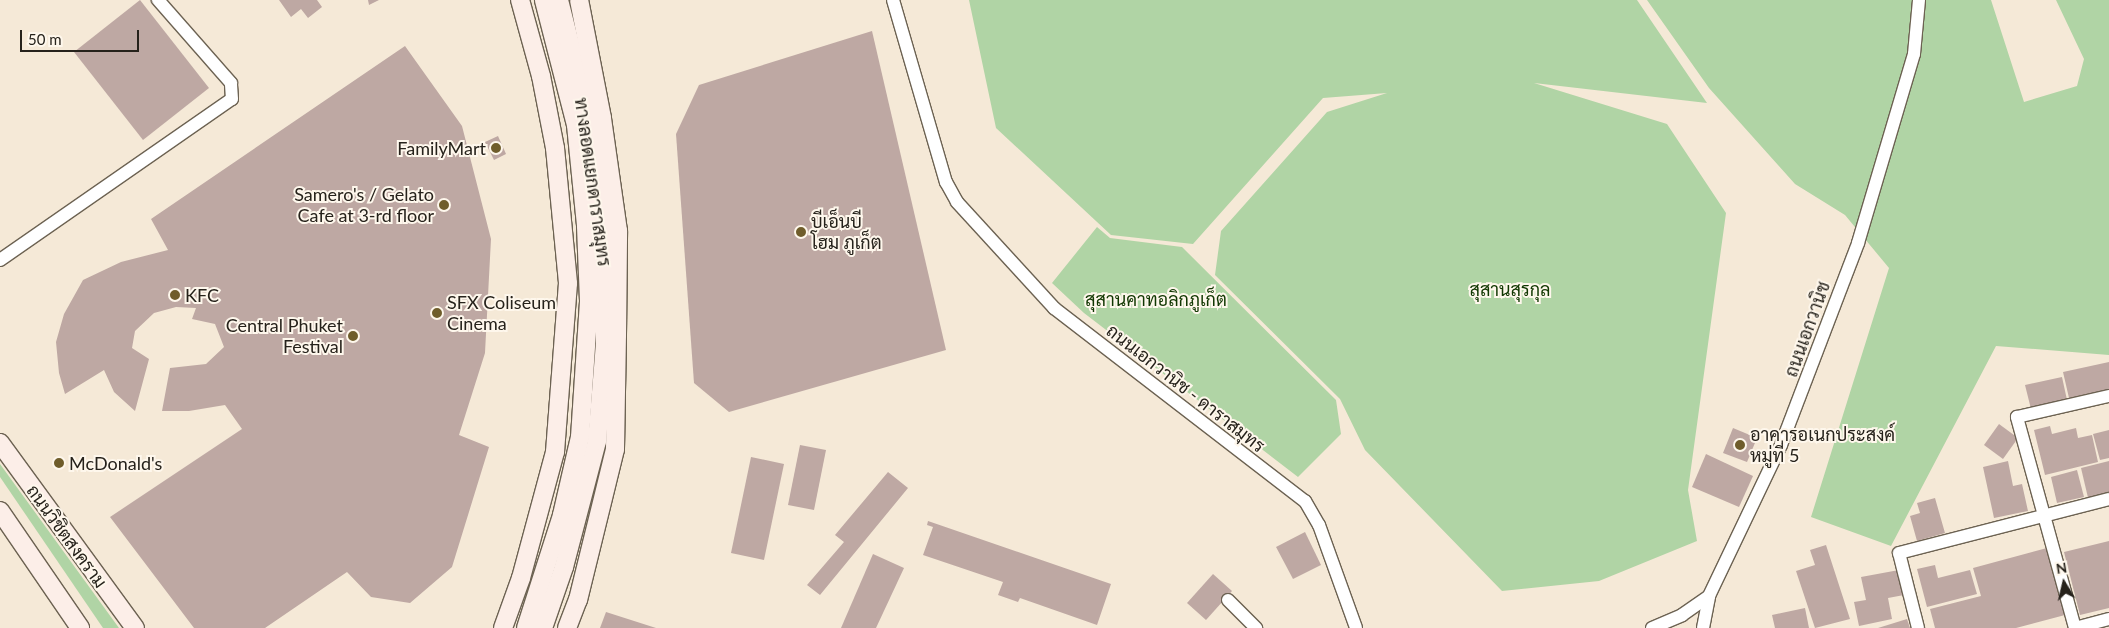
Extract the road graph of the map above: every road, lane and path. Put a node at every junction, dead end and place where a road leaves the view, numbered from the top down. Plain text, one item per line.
1 (158, 0) edge
2 (520, 0) edge
3 (544, 0) edge
4 (558, 0) edge
5 (579, 0) edge
6 (893, 0) edge
7 (1919, 0) edge
8 (0, 260) edge
9 (2109, 396) edge
10 (0, 443) edge
11 (2109, 499) edge
12 (0, 511) edge
13 (2044, 515) junction
14 (1709, 596) junction
15 (1228, 600) dead end
16 (1682, 615) junction
17 (2109, 620) edge
18 (1704, 627) edge
19 (80, 628) edge
20 (135, 628) edge
21 (503, 628) edge
22 (526, 628) edge
23 (543, 628) edge
24 (567, 628) edge
25 (1256, 628) edge
26 (1356, 628) edge
27 (1652, 628) edge
28 (1918, 628) edge
29 (2075, 628) edge

1 - 8 street
2 - 21 main road
3 - 22 main road, ทางลอดแยกดาราสมุทร
4 - 23 main road, ทางลอดแยกดาราสมุทร
5 - 24 main road
6 - 26 street, ถนนเอกวานิช - ดาราสมุทร
7 - 14 street, ถนนเอกวานิช
9 - 13 street
10 - 20 main road, ถนนวิชิตสงคราม
11 - 13 street
12 - 19 main road
13 - 28 street
13 - 29 street
14 - 16 street, ถนนเอกวานิช
14 - 18 street
15 - 25 street
16 - 18 street
16 - 27 street, ถนนเอกวานิช
17 - 29 street

